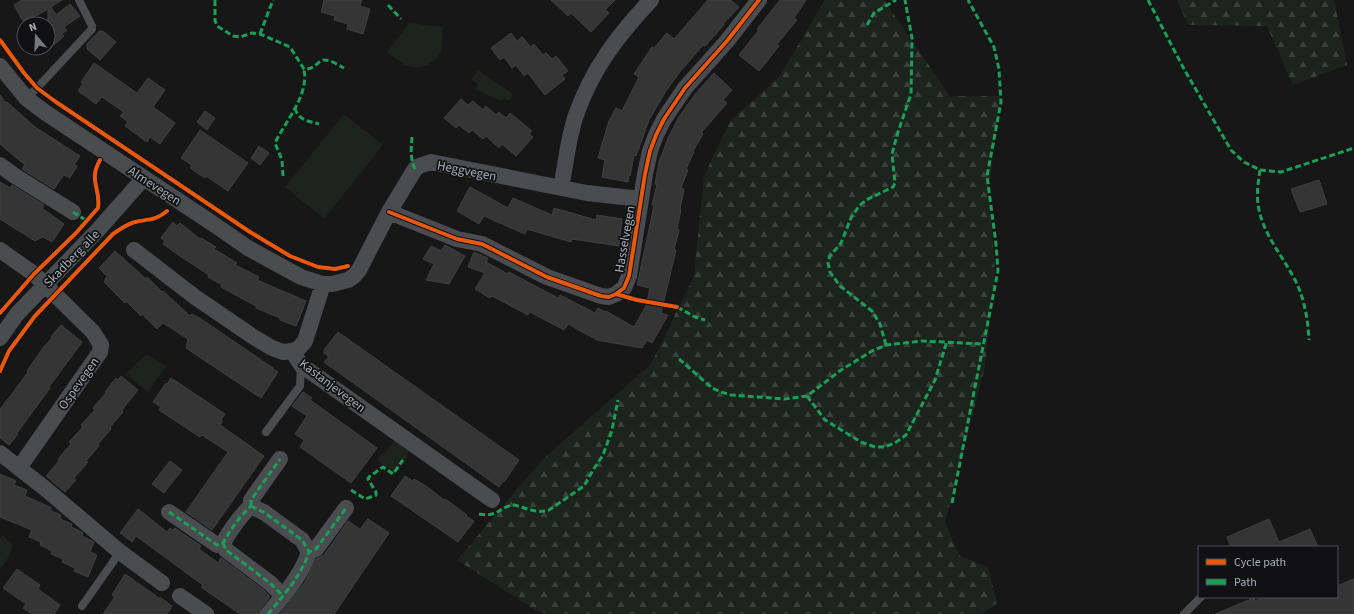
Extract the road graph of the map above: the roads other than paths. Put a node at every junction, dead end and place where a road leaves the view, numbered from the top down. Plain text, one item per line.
1 (79, 0) edge
2 (651, 0) edge
3 (759, 0) edge
4 (0, 66) edge
5 (26, 98) junction
6 (0, 165) edge
7 (144, 178) junction
8 (561, 188) junction
9 (640, 198) junction
10 (73, 212) dead end
11 (389, 212) junction
12 (0, 250) edge
13 (134, 250) dead end
14 (45, 284) junction
15 (323, 284) junction
16 (0, 338) edge
17 (297, 358) junction
18 (266, 432) dead end
19 (0, 453) edge
20 (280, 459) dead end
21 (19, 468) junction
22 (492, 500) dead end
23 (251, 506) junction
24 (346, 508) dead end
25 (169, 512) dead end
26 (223, 542) junction
27 (120, 552) junction
28 (309, 552) junction
29 (162, 583) dead end
30 (180, 596) dead end
31 (283, 596) junction
32 (1200, 598) edge
33 (82, 606) dead end
34 (206, 614) edge
35 (268, 614) edge
36 (1184, 614) edge

1 - 5 lane
2 - 8 street
3 - 9 street, Hasselvegen
4 - 5 street, Almevegen
5 - 7 street, Almevegen
6 - 10 street
7 - 14 street, Skadberg alle
7 - 15 street, Almevegen
8 - 9 street, Heggvegen
8 - 11 street, Heggvegen
9 - 11 street, Hasselvegen
11 - 15 street, Heggvegen
12 - 14 street
13 - 17 street, Kastanjevegen
14 - 16 street, Skadberg alle
14 - 21 street, Ospevegen
15 - 17 street
17 - 18 lane
17 - 22 street, Kastanjevegen
19 - 21 street
20 - 23 street
21 - 27 street
23 - 26 street
23 - 28 street
24 - 28 street
25 - 26 street
26 - 31 street
27 - 29 street
27 - 33 lane
28 - 31 street
30 - 34 street
31 - 35 street
32 - 36 lane

